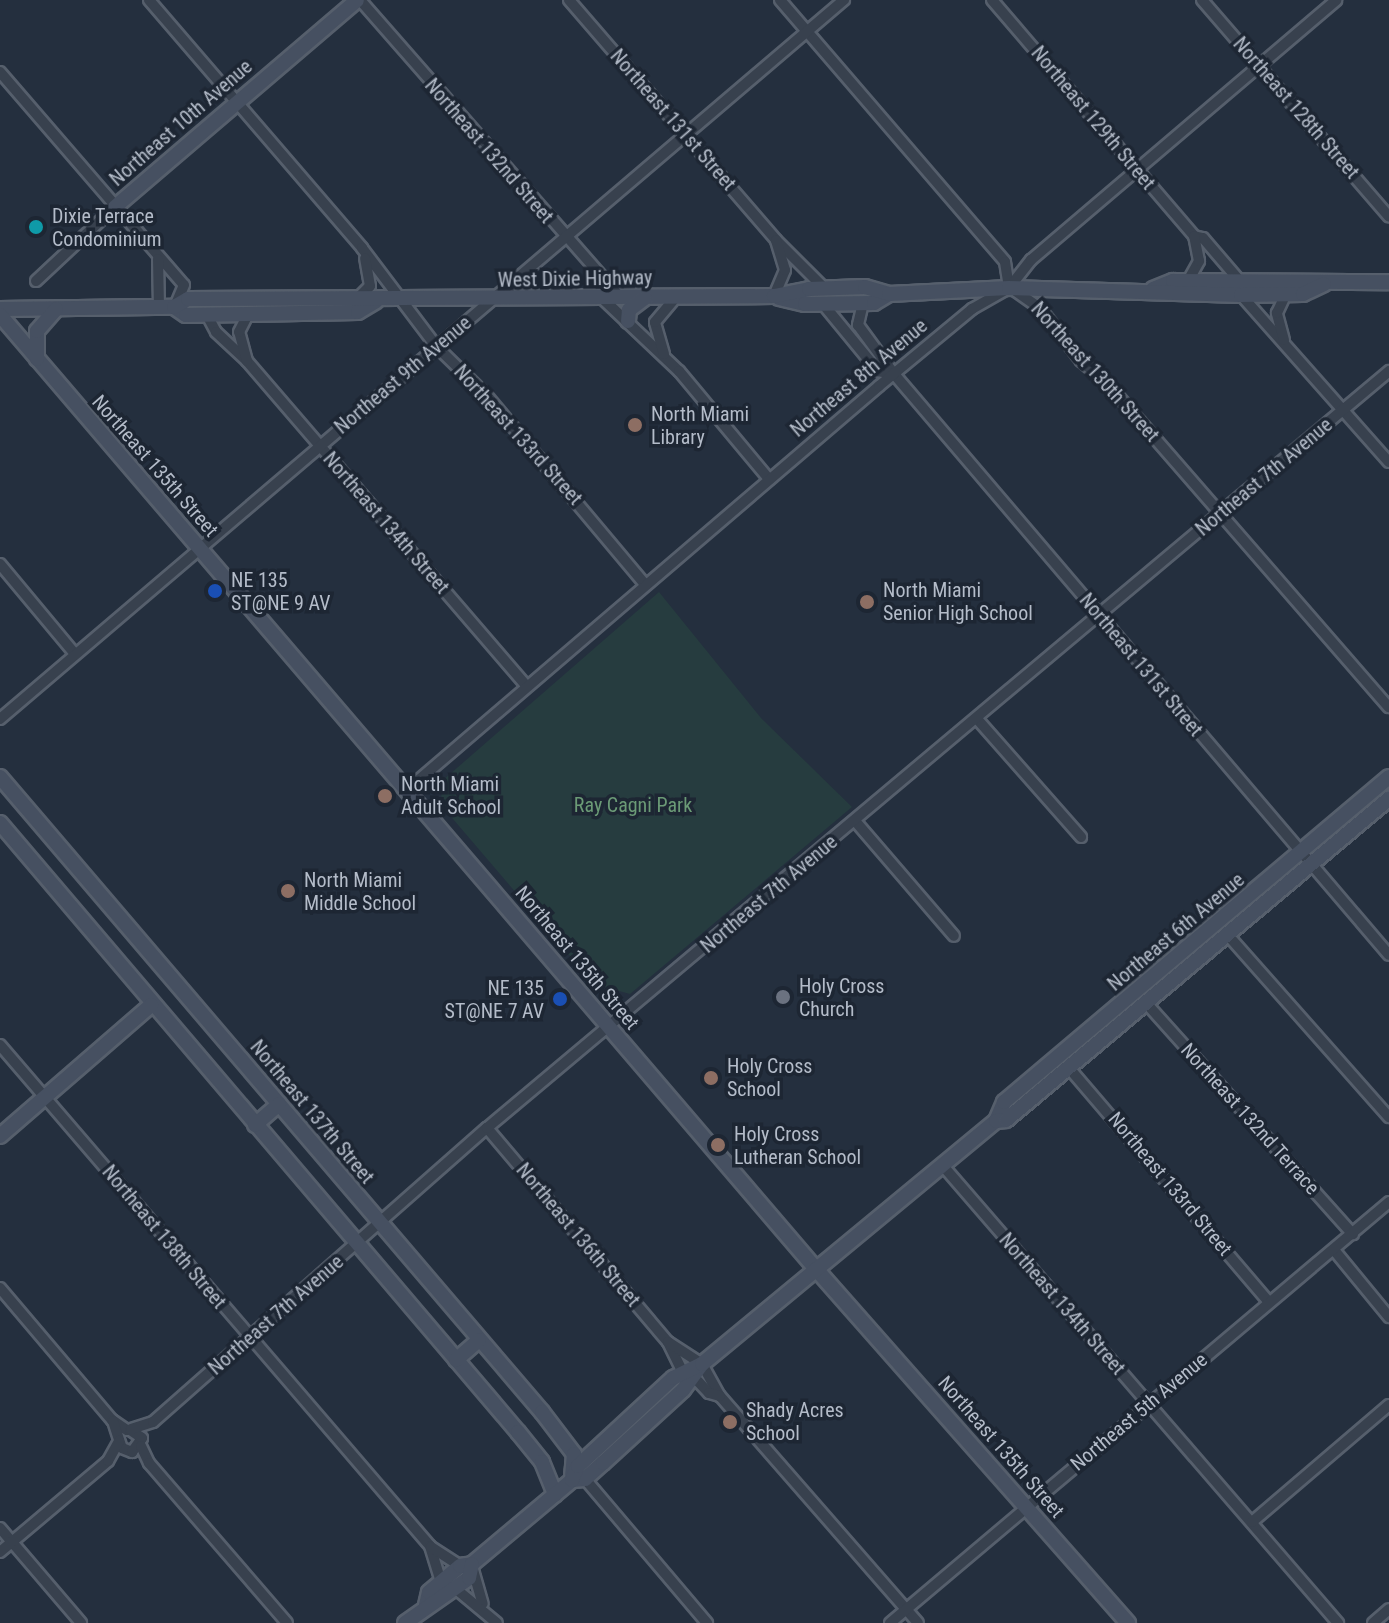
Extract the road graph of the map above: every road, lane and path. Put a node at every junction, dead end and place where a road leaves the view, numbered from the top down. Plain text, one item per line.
1 (149, 0) edge
2 (358, 0) edge
3 (569, 0) edge
4 (780, 0) edge
5 (844, 0) edge
6 (992, 0) edge
7 (1202, 0) edge
8 (1336, 0) edge
9 (807, 32) junction
10 (1259, 66) junction
11 (0, 72) edge
12 (236, 102) junction
13 (686, 136) junction
14 (1136, 169) junction
15 (115, 207) junction
16 (1389, 217) edge
17 (1194, 236) junction
18 (567, 237) junction
19 (776, 240) junction
20 (362, 248) junction
21 (158, 259) junction
22 (36, 281) dead end
23 (1188, 281) junction
24 (1389, 282) edge
25 (1324, 284) junction
26 (1009, 288) junction
27 (1240, 288) junction
28 (1153, 289) junction
29 (889, 294) junction
30 (1286, 294) junction
31 (360, 296) junction
32 (774, 296) junction
33 (824, 296) junction
34 (621, 298) junction
35 (645, 298) junction
36 (675, 298) junction
37 (603, 299) junction
38 (492, 300) junction
39 (376, 301) junction
40 (400, 301) junction
41 (863, 303) junction
42 (166, 307) junction
43 (56, 309) junction
44 (0, 312) edge
45 (248, 314) junction
46 (207, 315) junction
47 (628, 321) junction
48 (1284, 340) junction
49 (437, 347) junction
50 (664, 356) junction
51 (37, 360) junction
52 (247, 361) junction
53 (1389, 371) edge
54 (894, 374) junction
55 (1343, 410) junction
56 (319, 446) junction
57 (1389, 462) edge
58 (769, 479) junction
59 (1221, 514) junction
60 (197, 546) junction
61 (0, 564) edge
62 (645, 584) junction
63 (1098, 616) junction
64 (75, 654) junction
65 (526, 685) junction
66 (1389, 707) edge
67 (0, 719) edge
68 (978, 720) junction
69 (0, 777) edge
70 (1389, 777) edge
71 (407, 790) junction
72 (1389, 799) edge
73 (856, 822) junction
74 (0, 823) edge
75 (1081, 837) dead end
76 (56, 845) junction
77 (1300, 854) junction
78 (35, 864) junction
79 (1310, 866) junction
80 (1226, 933) junction
81 (954, 936) dead end
82 (1389, 955) edge
83 (1147, 1004) junction
84 (151, 1005) junction
85 (609, 1027) junction
86 (1080, 1038) junction
87 (0, 1045) edge
88 (1069, 1068) junction
89 (45, 1097) junction
90 (279, 1104) junction
91 (1389, 1117) edge
92 (996, 1121) junction
93 (255, 1125) junction
94 (487, 1128) junction
95 (0, 1136) edge
96 (944, 1167) junction
97 (1389, 1202) edge
98 (379, 1225) junction
99 (1353, 1234) junction
100 (356, 1245) junction
101 (1334, 1250) junction
102 (816, 1269) junction
103 (0, 1288) edge
104 (1269, 1302) junction
105 (1389, 1317) edge
106 (251, 1339) junction
107 (479, 1340) junction
108 (668, 1342) junction
109 (456, 1360) junction
110 (702, 1364) junction
111 (688, 1374) junction
112 (720, 1396) junction
113 (1149, 1404) junction
114 (1389, 1405) edge
115 (153, 1422) junction
116 (124, 1435) junction
117 (136, 1448) junction
118 (108, 1461) junction
119 (578, 1479) junction
120 (555, 1494) junction
121 (1027, 1506) junction
122 (1252, 1522) junction
123 (0, 1528) edge
124 (12, 1542) junction
125 (430, 1546) junction
126 (0, 1552) edge
127 (466, 1565) junction
128 (441, 1581) junction
129 (456, 1589) junction
130 (426, 1605) junction
131 (906, 1609) junction
132 (1389, 1609) edge
133 (488, 1613) junction
134 (81, 1623) edge
135 (287, 1623) edge
136 (405, 1623) edge
137 (497, 1623) edge
138 (707, 1623) edge
139 (890, 1623) edge
140 (918, 1623) edge
141 (1128, 1623) edge
142 (1338, 1623) edge
143 (1373, 1623) edge

1 - 12 street, Northeast 133rd Street
2 - 12 main road, Northeast 10th Avenue
2 - 18 street, Northeast 132nd Street
3 - 13 street, Northeast 131st Street
4 - 9 street
5 - 9 street, Northeast 9th Avenue
6 - 14 street, Northeast 129th Street
7 - 10 street, Northeast 128th Street
8 - 10 street, Northeast 8th Avenue
9 - 13 street, Northeast 9th Avenue
9 - 26 street
10 - 14 street, Northeast 8th Avenue
10 - 16 street, Northeast 128th Street
11 - 15 street
12 - 15 main road, Northeast 10th Avenue
12 - 20 street, Northeast 133rd Street
13 - 18 street, Northeast 9th Avenue
13 - 19 street, Northeast 131st Street
14 - 17 street, Northeast 129th Street
14 - 26 street, Northeast 8th Avenue
15 - 21 street
15 - 22 street, Northeast 10th Avenue
17 - 23 street
17 - 27 street, Northeast 129th Street
18 - 34 street, Northeast 132nd Street
18 - 38 street, Northeast 9th Avenue
19 - 32 street
19 - 33 street, Northeast 131st Street
20 - 31 street
20 - 40 street, Northeast 133rd Street
21 - 42 street
21 - 42 street
23 - 27 main road, West Dixie Highway
23 - 28 main road, West Dixie Highway
24 - 25 main road, West Dixie Highway
25 - 27 main road, West Dixie Highway
25 - 30 main road, West Dixie Highway
26 - 28 main road, West Dixie Highway
26 - 29 main road, West Dixie Highway
26 - 54 street, Northeast 8th Avenue
26 - 59 street, Northeast 130th Street
27 - 28 main road, West Dixie Highway
27 - 30 main road, West Dixie Highway
27 - 48 street, Northeast 129th Street
29 - 33 main road, West Dixie Highway
29 - 41 main road, West Dixie Highway
30 - 48 street
31 - 39 main road, West Dixie Highway
31 - 42 main road, West Dixie Highway
32 - 33 main road, West Dixie Highway
32 - 36 main road, West Dixie Highway
33 - 41 main road, West Dixie Highway
33 - 54 street, Northeast 131st Street
34 - 35 main road, West Dixie Highway
34 - 37 main road, West Dixie Highway
35 - 36 main road, West Dixie Highway
35 - 47 main road
36 - 50 street
37 - 38 main road, West Dixie Highway
37 - 47 street
38 - 40 main road, West Dixie Highway
38 - 49 street, Northeast 9th Avenue
39 - 40 main road, West Dixie Highway
39 - 45 main road, West Dixie Highway
40 - 49 street, Northeast 133rd Street
41 - 54 street, Northeast 131st Street
42 - 43 main road, West Dixie Highway
42 - 46 main road, West Dixie Highway
43 - 44 main road, West Dixie Highway
43 - 51 main road
44 - 51 main road, Northeast 135th Street
45 - 46 main road, West Dixie Highway
45 - 52 street
46 - 52 street, Northeast 134th Street
47 - 50 street
48 - 55 street, Northeast 129th Street
49 - 56 street, Northeast 9th Avenue
49 - 62 street, Northeast 133rd Street
50 - 58 street
51 - 60 main road, Northeast 135th Street
52 - 56 street, Northeast 134th Street
53 - 55 street, Northeast 7th Avenue
54 - 58 street, Northeast 8th Avenue
54 - 63 street, Northeast 131st Street
55 - 57 street, Northeast 129th Street
55 - 59 street, Northeast 7th Avenue
56 - 60 street, Northeast 9th Avenue
56 - 65 street, Northeast 134th Street
58 - 62 street, Northeast 8th Avenue
59 - 63 street, Northeast 7th Avenue
59 - 66 street, Northeast 130th Street
60 - 64 street, Northeast 9th Avenue
60 - 71 main road, Northeast 135th Street
61 - 64 street
62 - 65 street, Northeast 8th Avenue
63 - 68 street, Northeast 7th Avenue
63 - 77 street, Northeast 131st Street
64 - 67 street, Northeast 9th Avenue
65 - 71 street, Northeast 8th Avenue
68 - 73 street, Northeast 7th Avenue
68 - 75 street
69 - 76 main road, Northeast 137th Street
70 - 77 main road, Northeast 6th Avenue
71 - 85 main road, Northeast 135th Street
72 - 79 main road, Northeast 6th Avenue
73 - 81 street
73 - 85 street, Northeast 7th Avenue
74 - 78 main road
76 - 78 main road
76 - 90 main road, Northeast 137th Street
77 - 79 street, Northeast 131st Street
77 - 86 main road, Northeast 6th Avenue
78 - 84 main road
79 - 80 main road, Northeast 6th Avenue
79 - 82 street, Northeast 131st Street
80 - 83 main road, Northeast 6th Avenue
80 - 91 street
83 - 88 main road, Northeast 6th Avenue
83 - 99 street, Northeast 132nd Terrace
84 - 89 main road
84 - 93 main road
85 - 94 street, Northeast 7th Avenue
85 - 102 main road, Northeast 135th Street
86 - 88 main road
86 - 92 main road, Northeast 6th Avenue
87 - 89 street, Northeast 138th Street
88 - 92 main road, Northeast 6th Avenue
88 - 104 street, Northeast 133rd Street
89 - 95 main road
89 - 106 street, Northeast 138th Street
90 - 93 main road
90 - 98 main road, Northeast 137th Street
92 - 96 main road, Northeast 6th Avenue
93 - 100 main road
94 - 98 street, Northeast 7th Avenue
94 - 108 street, Northeast 136th Street
96 - 102 main road, Northeast 6th Avenue
96 - 113 street, Northeast 134th Street
97 - 99 street, Northeast 5th Avenue
98 - 100 street, Northeast 7th Avenue
98 - 107 main road, Northeast 137th Street
99 - 101 street, Northeast 5th Avenue
100 - 106 street, Northeast 7th Avenue
100 - 109 main road
101 - 104 street, Northeast 5th Avenue
101 - 105 street
102 - 110 main road, Northeast 6th Avenue
102 - 121 main road, Northeast 135th Street
103 - 116 street
104 - 113 street, Northeast 5th Avenue
106 - 115 street, Northeast 7th Avenue
106 - 125 street, Northeast 138th Street
107 - 109 main road
107 - 119 main road, Northeast 137th Street
108 - 110 street, Northeast 136th Street
108 - 111 street, Northeast 136th Street
109 - 120 main road
110 - 111 main road, Northeast 6th Avenue
110 - 112 street, Northeast 136th Street
111 - 112 street, Northeast 136th Street
111 - 119 main road, Northeast 6th Avenue
112 - 131 street, Northeast 136th Street
113 - 121 street, Northeast 5th Avenue
113 - 122 street, Northeast 134th Street
114 - 122 street
115 - 116 street, Northeast 7th Avenue
115 - 117 street, Northeast 7th Avenue
116 - 117 street
116 - 117 street
116 - 118 street
117 - 118 street
117 - 135 street
118 - 124 street
119 - 120 main road, Northeast 6th Avenue
119 - 138 street, Northeast 137th Street
120 - 127 main road, Northeast 6th Avenue
121 - 131 street, Northeast 5th Avenue
121 - 141 main road, Northeast 135th Street
122 - 142 street, Northeast 134th Street
123 - 124 street
124 - 126 street
124 - 134 street
125 - 127 street
125 - 128 street, Northeast 138th Street
127 - 128 main road, Northeast 6th Avenue
127 - 129 main road, Northeast 6th Avenue
127 - 133 street
128 - 130 main road, Northeast 6th Avenue
129 - 130 main road, Northeast 6th Avenue
129 - 133 street
130 - 136 main road, Northeast 6th Avenue
131 - 139 street, Northeast 5th Avenue
131 - 140 street, Northeast 136th Street
132 - 143 street
133 - 137 street

